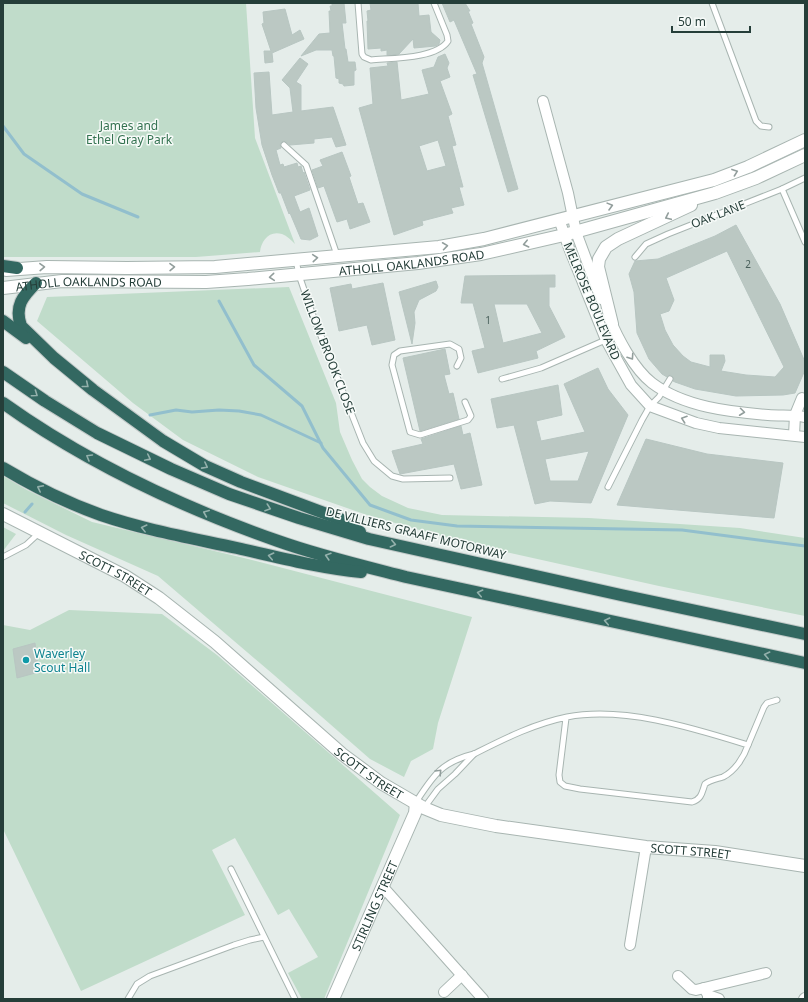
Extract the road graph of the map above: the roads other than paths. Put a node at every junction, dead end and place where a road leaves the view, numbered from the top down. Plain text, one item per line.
1 (358, 3) edge
2 (434, 3) edge
3 (712, 3) edge
4 (543, 101) dead end
5 (769, 127) dead end
6 (805, 140) edge
7 (284, 145) dead end
8 (805, 155) edge
9 (805, 178) edge
10 (782, 189) junction
11 (715, 193) junction
12 (572, 216) junction
13 (559, 219) junction
14 (576, 232) junction
15 (564, 235) junction
16 (804, 239) edge
17 (337, 256) junction
18 (635, 258) dead end
19 (296, 260) junction
20 (3, 266) edge
21 (17, 268) junction
22 (3, 270) edge
23 (299, 275) junction
24 (36, 283) junction
25 (3, 288) edge
26 (3, 321) edge
27 (615, 330) junction
28 (606, 340) junction
29 (54, 358) junction
30 (457, 366) dead end
31 (3, 372) edge
32 (502, 379) dead end
33 (670, 379) dead end
34 (661, 394) junction
35 (802, 398) dead end
36 (465, 402) dead end
37 (3, 403) edge
38 (650, 406) junction
39 (800, 416) edge
40 (794, 435) junction
41 (805, 437) edge
42 (3, 468) edge
43 (450, 478) dead end
44 (608, 488) dead end
45 (3, 514) edge
46 (40, 532) junction
47 (369, 539) junction
48 (3, 557) edge
49 (406, 577) junction
50 (805, 634) edge
51 (805, 663) edge
52 (777, 700) dead end
53 (566, 718) junction
54 (748, 744) junction
55 (474, 754) junction
56 (418, 808) junction
57 (646, 847) junction
58 (805, 866) edge
59 (231, 869) dead end
60 (383, 887) junction
61 (264, 937) junction
62 (630, 945) dead end
63 (766, 973) dead end
64 (462, 975) junction
65 (678, 976) dead end
66 (444, 992) dead end
67 (707, 994) edge
68 (128, 999) edge
69 (295, 999) edge
70 (333, 999) edge
71 (483, 999) edge
72 (719, 999) edge

1 - 2 lane
3 - 5 lane
4 - 12 street, MELROSE BOULEVARD
12 -> 6 street, ATHOLL OAKLANDS ROAD
7 - 17 lane
8 - 11 street, ATHOLL OAKLANDS ROAD
9 - 10 lane, OAK LANE
10 - 16 lane
10 - 18 lane, OAK LANE
11 - 14 street, ATHOLL OAKLANDS ROAD
11 -> 27 street
12 - 13 street, ATHOLL OAKLANDS ROAD
12 - 14 street, MELROSE BOULEVARD
13 - 15 street, MELROSE BOULEVARD
17 -> 13 street, ATHOLL OAKLANDS ROAD
14 - 15 street, ATHOLL OAKLANDS ROAD
14 - 27 street, MELROSE BOULEVARD
15 -> 23 street, ATHOLL OAKLANDS ROAD
15 - 28 street, MELROSE BOULEVARD
19 -> 17 street, ATHOLL OAKLANDS ROAD
21 -> 19 street, ATHOLL OAKLANDS ROAD
19 - 23 lane, WILLOW BROOK CLOSE
20 - 21 highway
21 - 22 street, ATHOLL OAKLANDS ROAD
23 -> 24 street, ATHOLL OAKLANDS ROAD
23 - 43 lane, WILLOW BROOK CLOSE
24 - 25 street, ATHOLL OAKLANDS ROAD
24 - 29 highway
26 - 29 highway
27 - 28 lane
27 -> 34 street, MELROSE BOULEVARD
28 - 32 lane
28 - 38 street, MELROSE BOULEVARD
29 -> 47 highway
30 - 36 lane
31 -> 47 highway, DE VILLIERS GRAAFF MOTORWAY
33 - 34 lane
34 - 38 lane
34 -> 39 street, MELROSE BOULEVARD
35 - 39 street
49 -> 37 highway
40 -> 38 street, MELROSE BOULEVARD
38 - 44 lane
39 - 40 street
40 - 41 street, MELROSE BOULEVARD
49 -> 42 highway
45 - 46 street, SCOTT STREET
46 - 48 lane
46 - 56 street, SCOTT STREET
47 -> 50 highway, DE VILLIERS GRAAFF MOTORWAY
51 -> 49 highway
52 - 54 lane
53 - 54 lane
53 - 54 lane
53 - 55 lane
55 - 56 lane
56 -> 55 lane
56 - 57 street, SCOTT STREET
56 - 60 street, STIRLING STREET
57 - 58 street, SCOTT STREET
57 - 62 street
59 - 61 lane
60 - 64 street
60 - 70 street, STIRLING STREET
61 - 68 lane
61 - 69 lane
63 - 67 street
64 - 66 street
64 - 71 street
65 - 67 street
67 - 72 street

